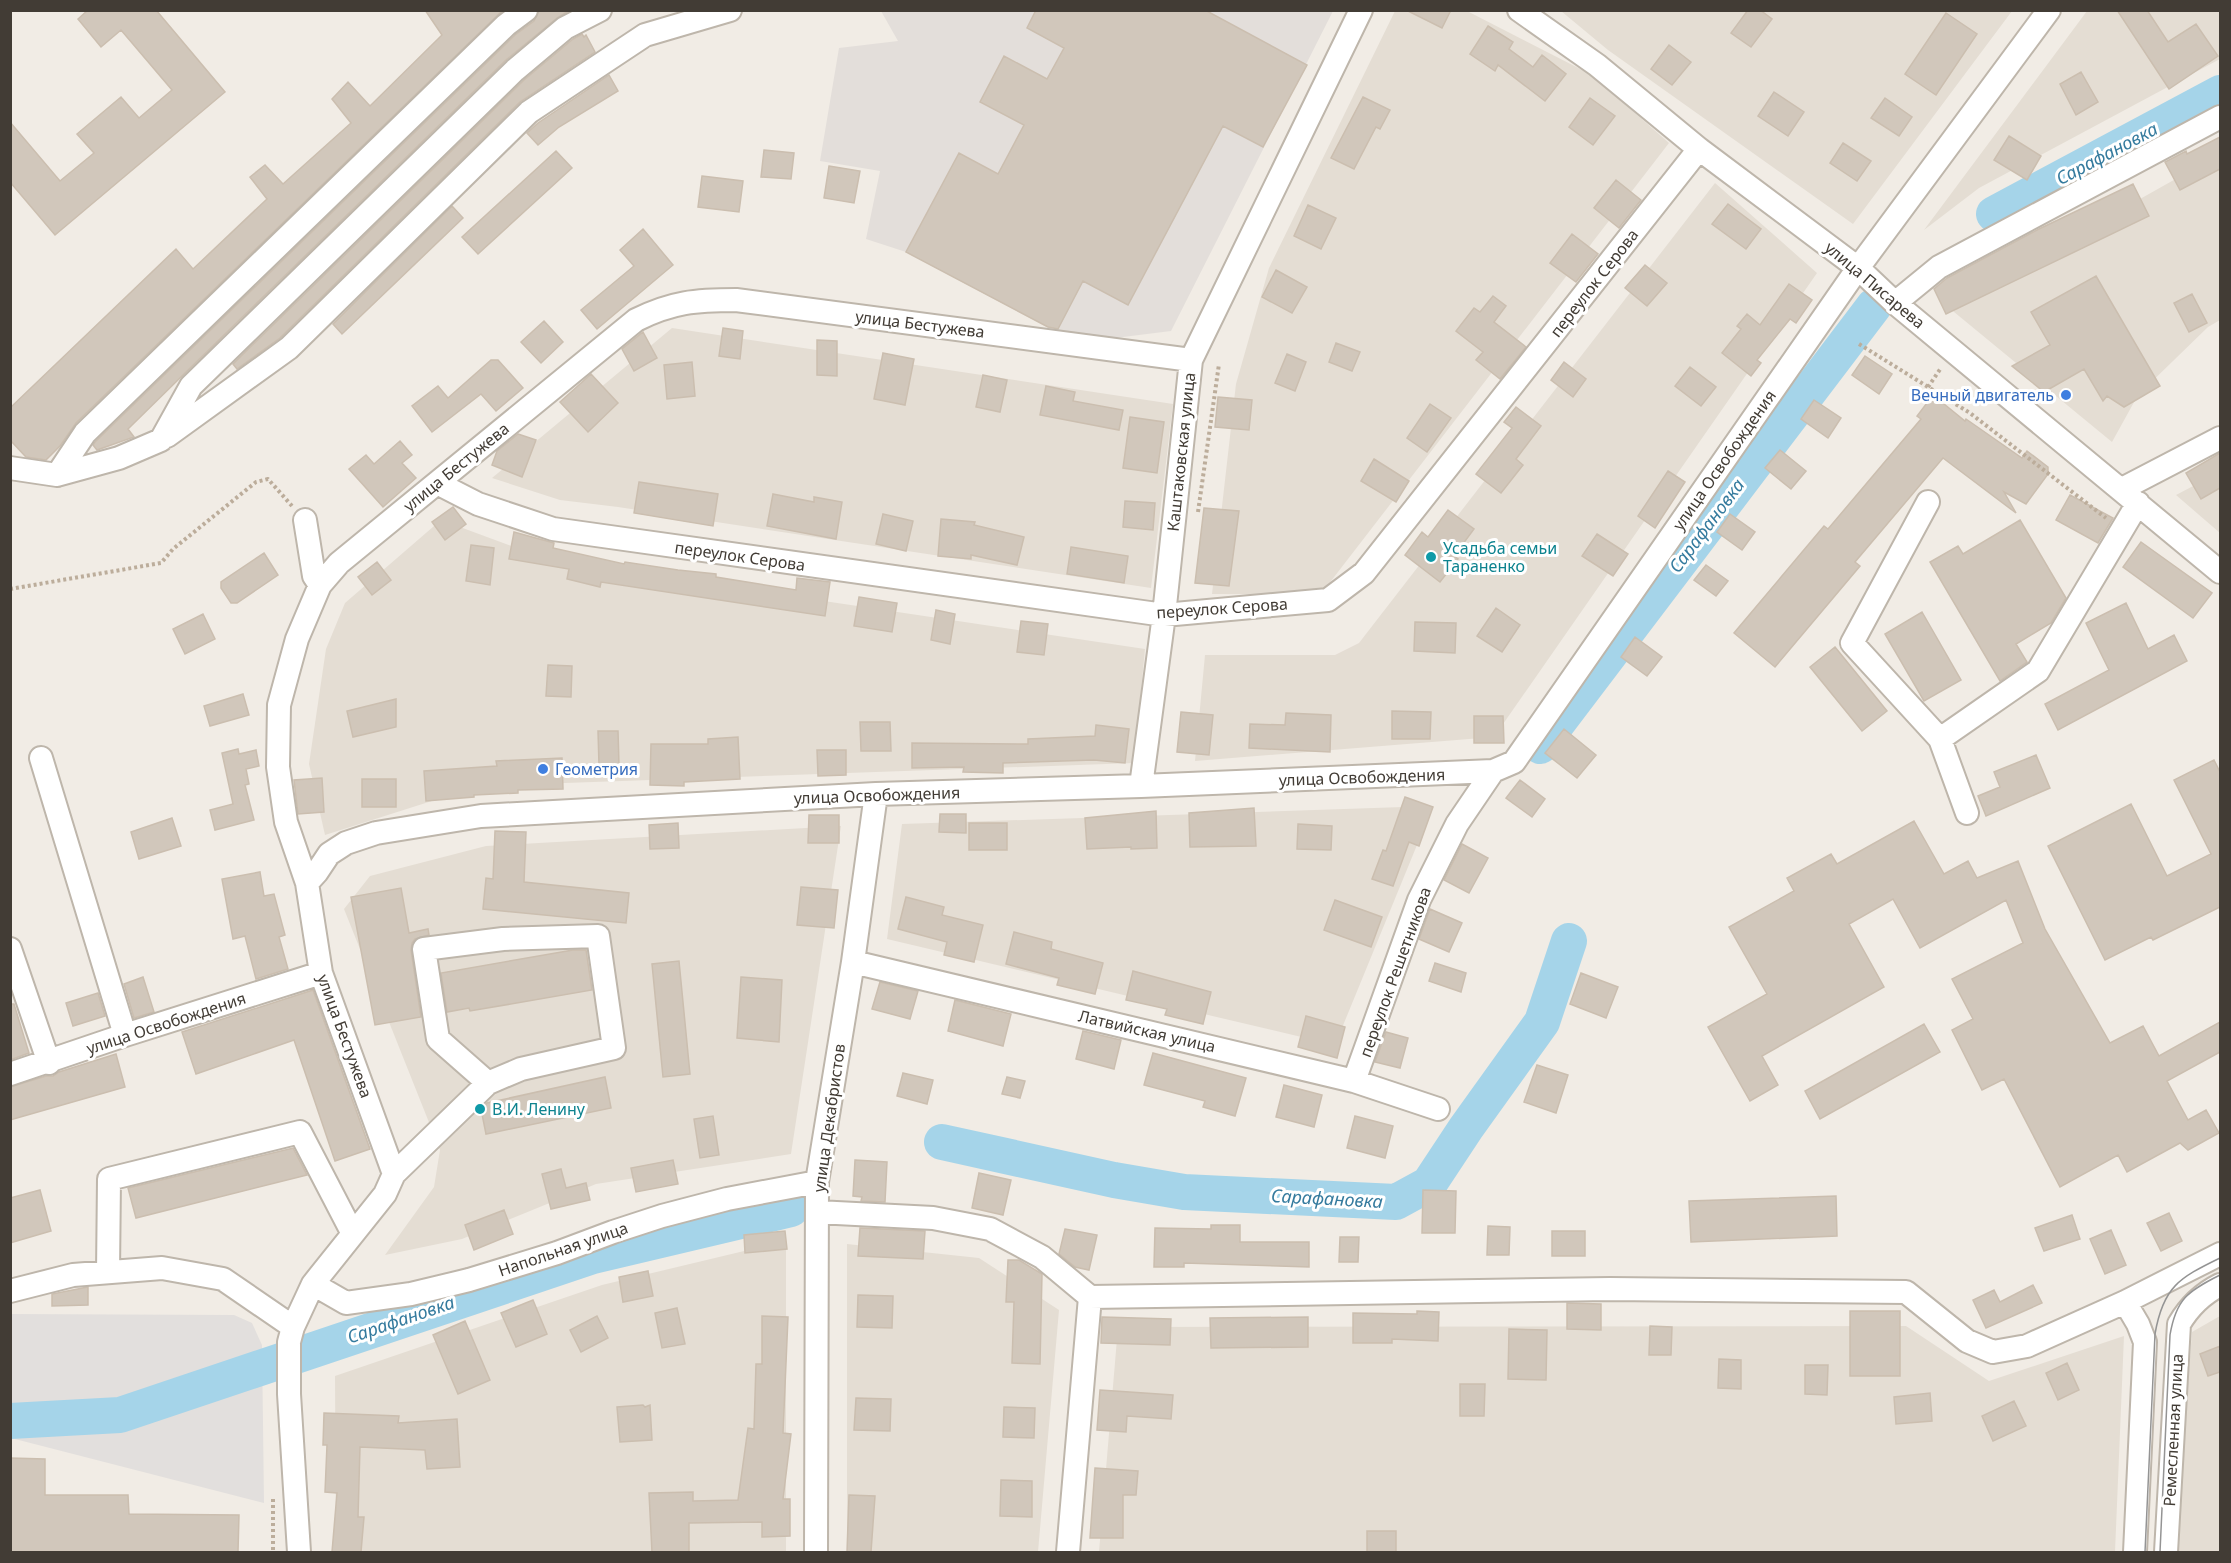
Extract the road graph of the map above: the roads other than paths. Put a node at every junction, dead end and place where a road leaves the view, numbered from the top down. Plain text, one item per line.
1 (526, 10) edge
2 (600, 10) edge
3 (730, 10) edge
4 (1361, 10) edge
5 (1519, 10) edge
6 (2049, 10) edge
7 (2220, 117) edge
8 (1699, 149) junction
9 (1858, 268) junction
10 (1895, 303) junction
11 (1191, 360) junction
12 (2220, 438) edge
13 (161, 441) junction
14 (10, 468) edge
15 (57, 475) junction
16 (437, 483) junction
17 (2130, 496) junction
18 (1928, 502) dead end
19 (304, 520) road end
20 (2220, 572) edge
21 (320, 585) junction
22 (1164, 615) junction
23 (1940, 739) junction
24 (40, 758) dead end
25 (1493, 771) junction
26 (1141, 786) junction
27 (876, 794) junction
28 (1967, 813) dead end
29 (307, 883) junction
30 (10, 949) edge
31 (853, 962) junction
32 (321, 973) junction
33 (125, 1035) junction
34 (49, 1063) junction
35 (10, 1074) edge
36 (1354, 1081) junction
37 (488, 1083) junction
38 (1438, 1109) dead end
39 (394, 1174) junction
40 (817, 1182) junction
41 (817, 1212) junction
42 (353, 1234) junction
43 (2220, 1254) edge
44 (108, 1272) junction
45 (313, 1284) junction
46 (2220, 1286) edge
47 (10, 1291) edge
48 (1090, 1297) junction
49 (2125, 1302) junction
50 (291, 1334) junction
51 (299, 1552) edge
52 (816, 1552) edge
53 (1068, 1552) edge
54 (2134, 1552) edge
55 (2166, 1552) edge

1 - 15 street
2 - 13 street
3 - 13 street
4 - 11 street, Каштаковская улица
5 - 8 street, улица Писарева
6 - 9 street, улица Освобождения
7 - 10 street
8 - 9 street, улица Писарева
8 - 22 street, переулок Серова
9 - 10 street, улица Писарева
9 - 25 street, улица Освобождения
10 - 17 street, улица Писарева
11 - 16 street, улица Бестужева
11 - 22 street, Каштаковская улица
12 - 17 street
13 - 15 street
14 - 15 street
16 - 21 street, улица Бестужева
16 - 22 street, переулок Серова
17 - 20 street, улица Писарева
17 - 23 street
18 - 23 street
19 - 21 street
21 - 29 street, улица Бестужева
22 - 26 street, Каштаковская улица
23 - 28 street
24 - 33 street
25 - 26 street, улица Освобождения
25 - 36 street, переулок Решетникова
26 - 27 street, улица Освобождения
27 - 29 street, улица Освобождения
27 - 31 street, улица Декабристов
29 - 32 street, улица Бестужева
30 - 34 street
31 - 36 street, Латвийская улица
31 - 40 street, улица Декабристов
32 - 33 street, улица Освобождения
32 - 39 street, улица Бестужева
33 - 34 street, улица Освобождения
34 - 35 street, улица Освобождения
36 - 38 street, Латвийская улица
37 - 37 street
37 - 39 street
39 - 42 street
40 - 41 street, улица Декабристов
40 - 45 street, Напольная улица
41 - 48 street
41 - 52 street, улица Декабристов
42 - 44 street
42 - 45 street
43 - 49 street
44 - 47 street
44 - 50 street
45 - 50 street
46 - 55 street, Ремесленная улица
48 - 49 street
48 - 53 street
49 - 54 street
50 - 51 street

